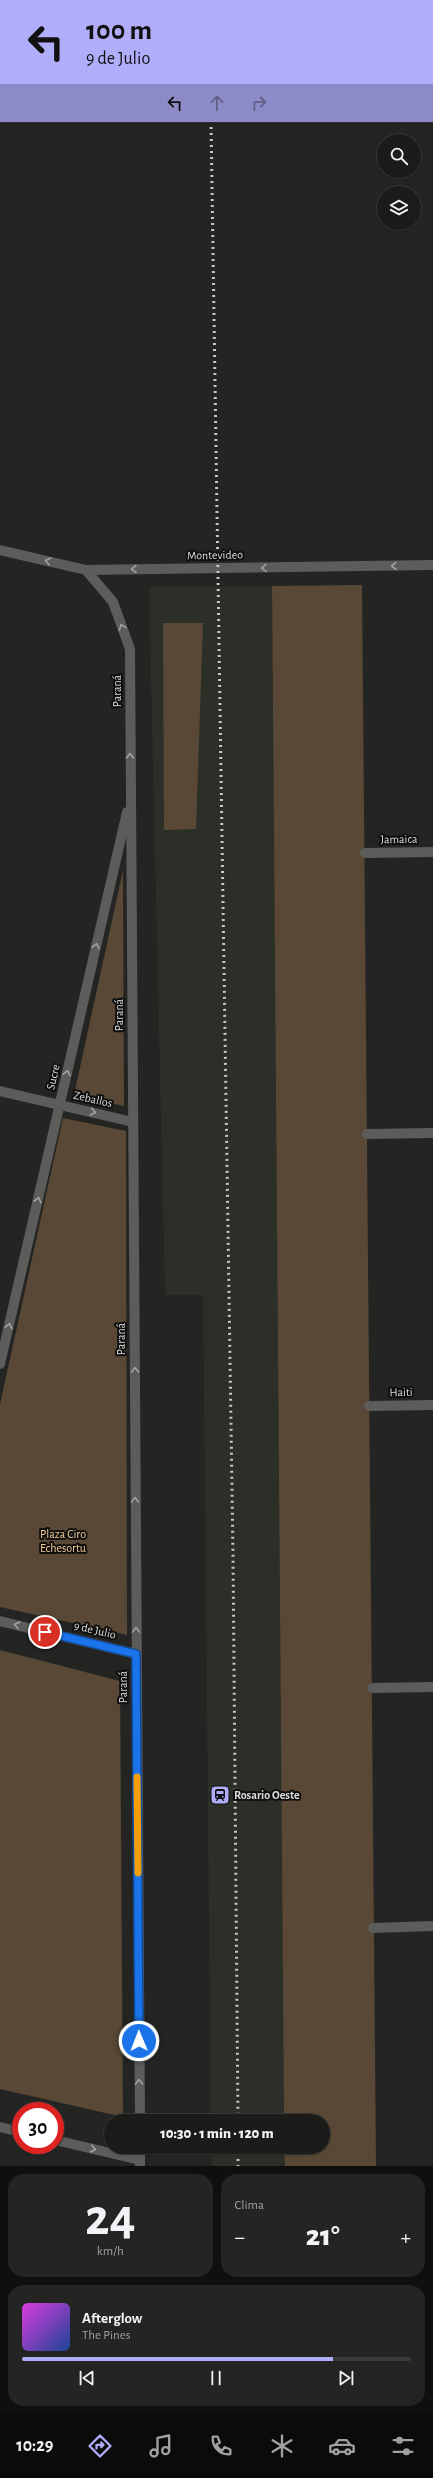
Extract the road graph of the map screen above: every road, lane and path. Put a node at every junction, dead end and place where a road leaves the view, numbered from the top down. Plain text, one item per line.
1 (0, 550) edge
2 (433, 565) edge
3 (86, 570) junction
4 (131, 795) junction
5 (433, 852) edge
6 (365, 853) dead end
7 (0, 1091) edge
8 (60, 1105) junction
9 (133, 1122) junction
10 (433, 1133) edge
11 (367, 1134) dead end
12 (0, 1364) edge
13 (433, 1405) edge
14 (370, 1406) dead end
15 (0, 1621) edge
16 (136, 1654) junction
17 (433, 1687) edge
18 (372, 1688) dead end
19 (433, 1926) edge
20 (373, 1928) dead end
21 (140, 2114) edge
22 (0, 2127) edge
23 (12, 2130) edge
24 (64, 2142) edge
25 (140, 2163) edge

3 -> 1 street, Montevideo
2 -> 3 street, Montevideo
4 -> 3 street, Paraná
8 -> 4 street, Sucre
4 - 9 street, Paraná
5 - 6 street, Jamaica
7 - 8 street, Zeballos
8 -> 9 street, Zeballos
12 -> 8 street, Sucre
16 -> 9 street, Paraná
10 - 11 street
13 - 14 street, Haiti
16 -> 15 street, 9 de Julio
21 -> 16 street, Paraná
17 - 18 street
19 - 20 street
22 - 23 street
24 -> 25 street

